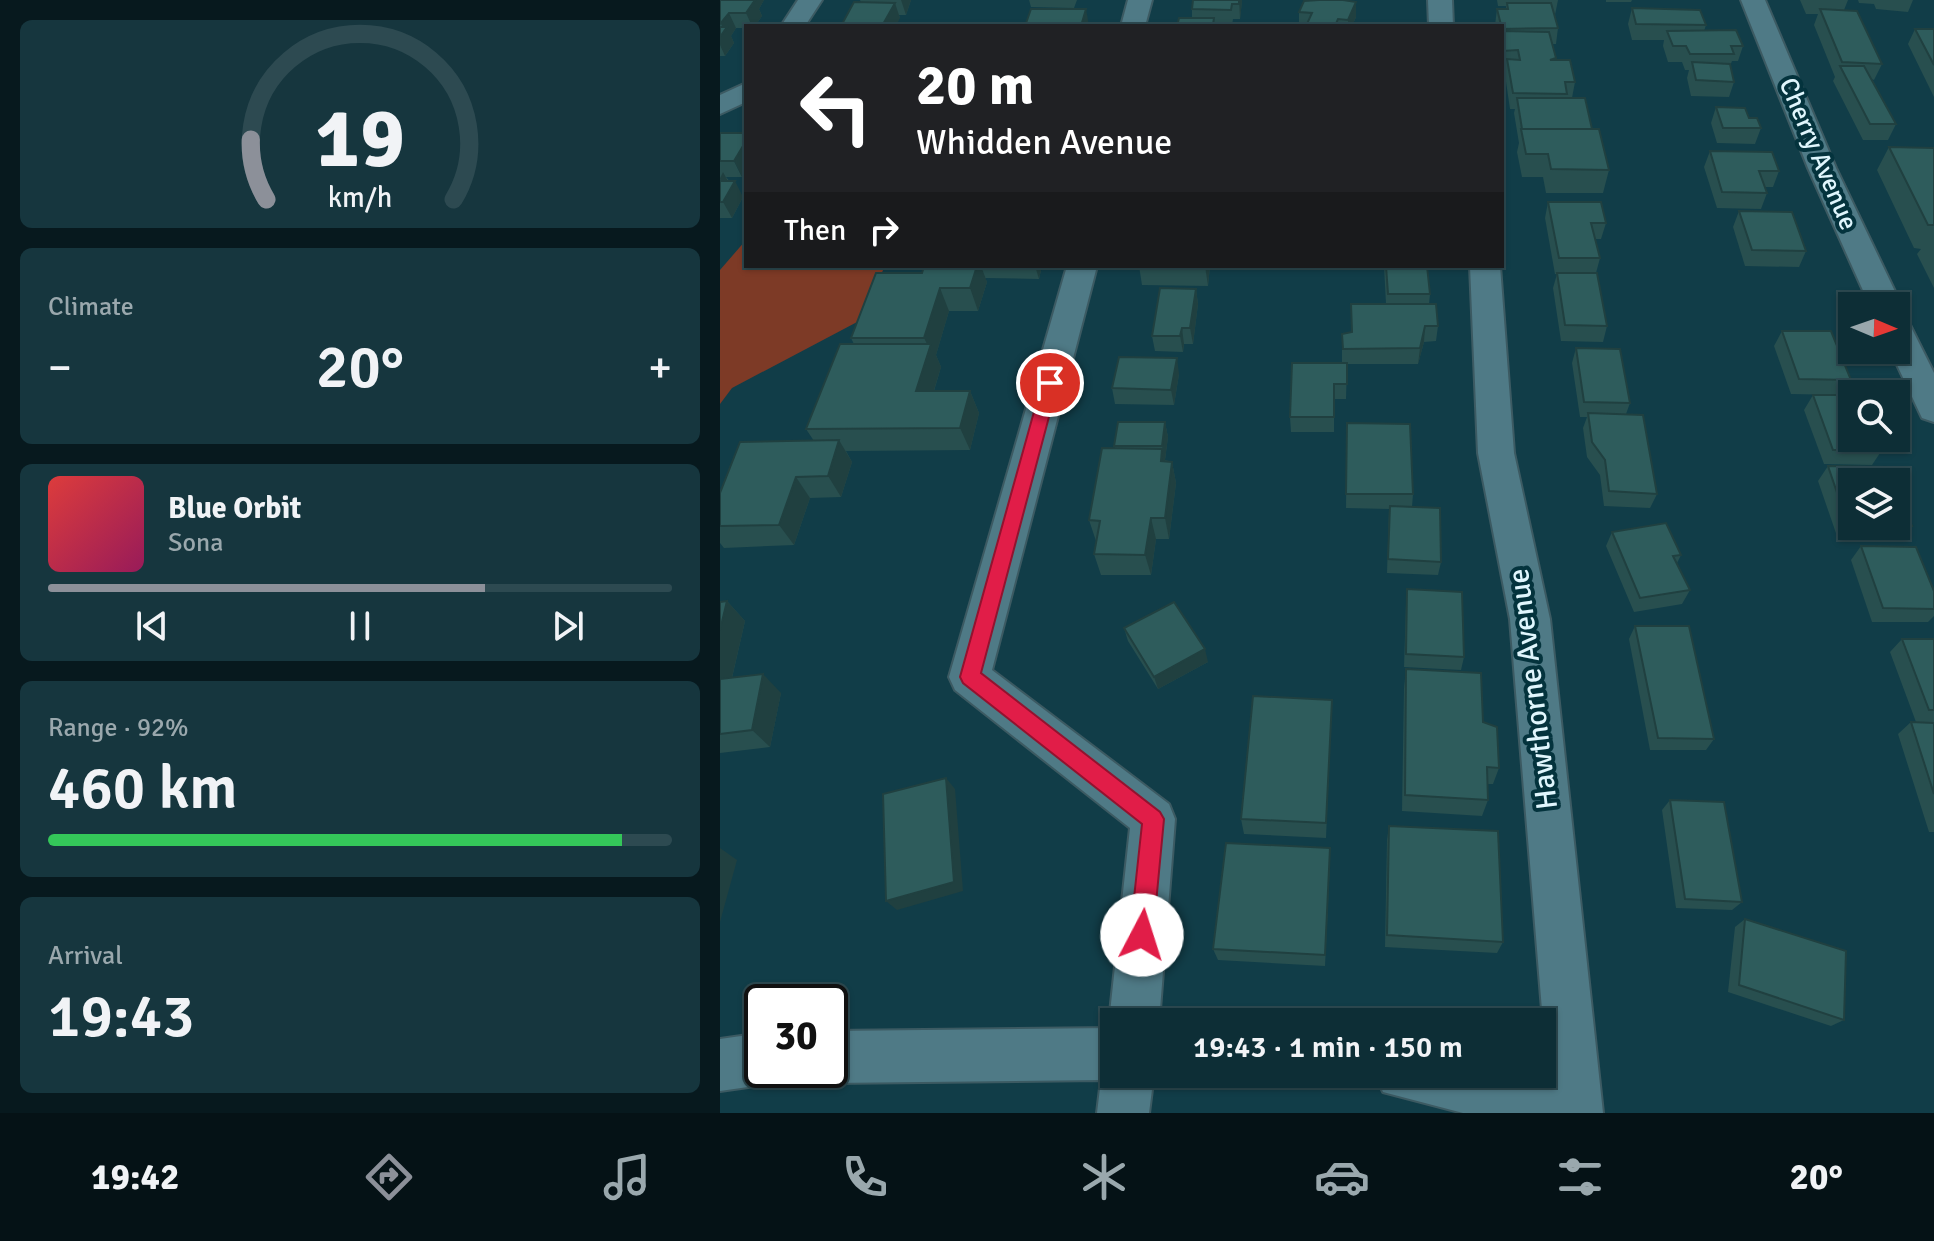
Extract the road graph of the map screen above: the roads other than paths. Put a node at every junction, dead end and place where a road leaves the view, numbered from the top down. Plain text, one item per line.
1 (810, 0) edge
2 (1140, 0) edge
3 (1440, 0) edge
4 (1753, 0) edge
5 (794, 24) edge
6 (1134, 24) edge
7 (1441, 24) edge
8 (744, 92) edge
9 (720, 106) edge
10 (1081, 268) edge
11 (1485, 268) edge
12 (1880, 292) edge
13 (1910, 357) edge
14 (1934, 409) edge
15 (1135, 1008) edge
16 (1100, 1054) edge
17 (848, 1057) edge
18 (744, 1062) edge
19 (720, 1065) edge
20 (1126, 1088) edge
21 (1467, 1088) edge
22 (1123, 1113) edge
23 (1561, 1113) edge
24 (1577, 1113) edge

1 - 5 street
2 - 6 street
3 - 7 street
4 - 12 street, Cherry Avenue
8 - 9 street
10 - 15 street
11 - 24 street, Hawthorne Avenue
13 - 14 street
16 - 17 street
18 - 19 street
20 - 22 street
21 - 23 street

